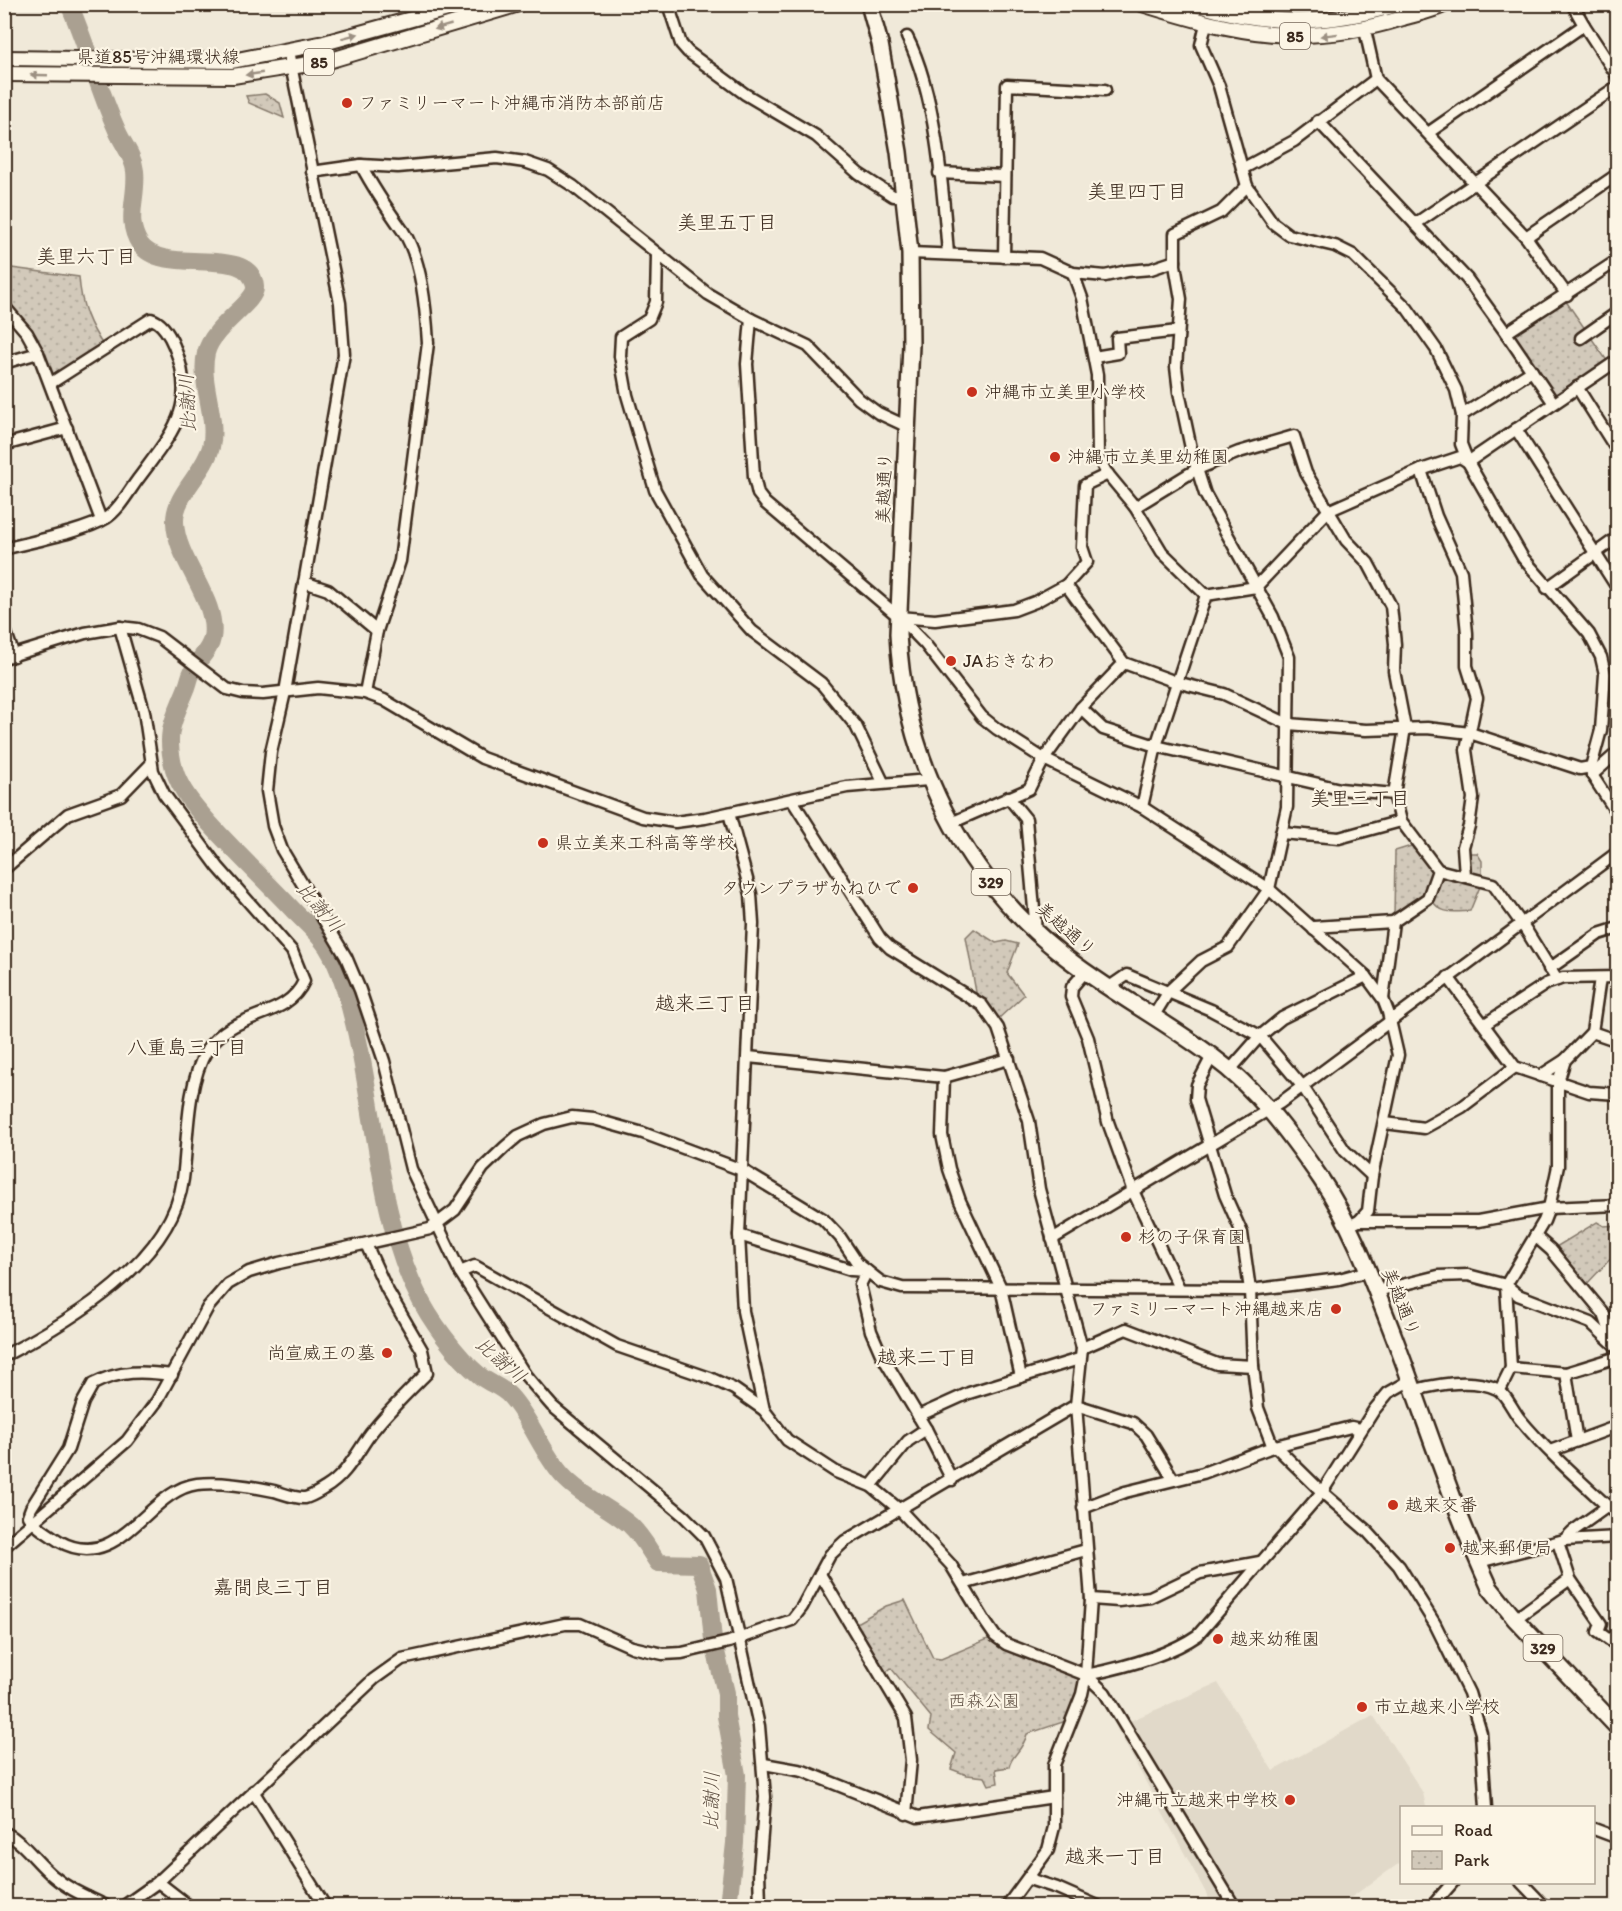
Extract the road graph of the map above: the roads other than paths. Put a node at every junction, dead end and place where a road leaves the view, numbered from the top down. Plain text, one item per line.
1 (466, 4) edge
2 (519, 4) edge
3 (668, 4) edge
4 (869, 4) edge
5 (1142, 4) edge
6 (1195, 4) edge
7 (1399, 4) edge
8 (1446, 4) edge
9 (1572, 4) edge
10 (1206, 24) junction
11 (1584, 25) junction
12 (1365, 30) junction
13 (907, 36) dead end
14 (288, 51) junction
15 (4, 58) edge
16 (291, 68) junction
17 (4, 74) edge
18 (1617, 77) edge
19 (1376, 79) junction
20 (1617, 86) edge
21 (1105, 90) dead end
22 (1318, 121) junction
23 (1428, 133) junction
24 (361, 165) junction
25 (1242, 169) junction
26 (312, 172) junction
27 (939, 173) junction
28 (1617, 174) edge
29 (1005, 176) junction
30 (1475, 181) junction
31 (1247, 186) junction
32 (904, 196) junction
33 (1415, 224) junction
34 (1526, 237) junction
35 (910, 253) junction
36 (948, 254) junction
37 (657, 255) junction
38 (1004, 257) junction
39 (1617, 260) edge
40 (1175, 261) junction
41 (1072, 273) junction
42 (1567, 295) junction
43 (4, 306) edge
44 (1617, 312) edge
45 (751, 319) junction
46 (1178, 331) junction
47 (1506, 333) junction
48 (1581, 338) dead end
49 (38, 353) junction
50 (1094, 357) junction
51 (1617, 360) edge
52 (4, 363) edge
53 (1532, 371) junction
54 (51, 382) junction
55 (1577, 387) junction
56 (1553, 402) junction
57 (1462, 415) junction
58 (906, 426) junction
59 (67, 428) junction
60 (1516, 429) junction
61 (4, 445) edge
62 (1616, 447) edge
63 (1468, 462) junction
64 (1197, 469) junction
65 (1421, 470) junction
66 (1108, 474) junction
67 (1135, 507) junction
68 (1328, 511) junction
69 (101, 520) junction
70 (1617, 537) edge
71 (4, 549) edge
72 (1595, 553) junction
73 (304, 582) junction
74 (1066, 585) junction
75 (1256, 587) junction
76 (1547, 588) junction
77 (1617, 589) edge
78 (1206, 596) junction
79 (899, 617) junction
80 (4, 627) edge
81 (120, 627) junction
82 (378, 631) junction
83 (9, 657) edge
84 (1124, 663) junction
85 (1176, 682) junction
86 (285, 692) junction
87 (365, 693) junction
88 (1082, 708) junction
89 (1288, 724) junction
90 (1405, 728) junction
91 (1470, 733) junction
92 (1156, 746) junction
93 (1617, 752) edge
94 (1044, 759) junction
95 (151, 764) junction
96 (1592, 771) junction
97 (1287, 776) junction
98 (928, 780) junction
99 (883, 782) junction
100 (1394, 794) junction
101 (1008, 797) junction
102 (792, 800) junction
103 (1142, 807) junction
104 (729, 813) junction
105 (1617, 815) edge
106 (1401, 821) junction
107 (951, 823) junction
108 (1281, 833) junction
109 (1617, 852) edge
110 (4, 869) edge
111 (1438, 870) junction
112 (1465, 875) junction
113 (1269, 889) junction
114 (1393, 922) junction
115 (1522, 924) junction
116 (1617, 928) edge
117 (1314, 930) junction
118 (1036, 931) junction
119 (1549, 969) junction
120 (1085, 972) junction
121 (1365, 976) junction
122 (1448, 977) junction
123 (1617, 977) edge
124 (1600, 978) junction
125 (1557, 980) junction
126 (1108, 988) junction
127 (1169, 991) junction
128 (1383, 999) junction
129 (1153, 1017) junction
130 (1391, 1019) junction
131 (1485, 1024) junction
132 (1592, 1032) junction
133 (1260, 1036) junction
134 (1617, 1041) edge
135 (1212, 1056) junction
136 (748, 1057) junction
137 (1009, 1059) junction
138 (1564, 1060) junction
139 (1515, 1067) junction
140 (1230, 1070) junction
141 (1540, 1076) junction
142 (944, 1077) junction
143 (1558, 1082) junction
144 (1303, 1088) junction
145 (1617, 1094) edge
146 (1270, 1110) junction
147 (1385, 1123) junction
148 (1209, 1144) junction
149 (742, 1170) junction
150 (1372, 1176) junction
151 (1133, 1191) junction
152 (1617, 1205) edge
153 (1549, 1208) junction
154 (1354, 1224) junction
155 (436, 1226) junction
156 (739, 1235) junction
157 (1535, 1236) junction
158 (1052, 1239) junction
159 (366, 1244) junction
160 (867, 1271) junction
161 (1369, 1271) junction
162 (460, 1272) junction
163 (1506, 1285) junction
164 (1001, 1288) junction
165 (1066, 1288) junction
166 (1179, 1288) junction
167 (1250, 1290) junction
168 (1377, 1291) junction
169 (1616, 1345) edge
170 (1081, 1354) junction
171 (4, 1356) edge
172 (1617, 1357) edge
173 (1253, 1366) junction
174 (1511, 1368) junction
175 (1566, 1373) junction
176 (172, 1375) junction
177 (1021, 1377) junction
178 (1413, 1385) junction
179 (1500, 1390) junction
180 (1076, 1405) junction
181 (764, 1410) junction
182 (918, 1416) junction
183 (1617, 1426) edge
184 (926, 1429) junction
185 (1360, 1429) junction
186 (1577, 1441) junction
187 (1275, 1446) junction
188 (1550, 1451) junction
189 (1173, 1479) junction
190 (952, 1480) junction
191 (871, 1486) junction
192 (1322, 1492) junction
193 (1608, 1506) junction
194 (1083, 1508) junction
195 (900, 1510) junction
196 (1617, 1516) edge
197 (33, 1523) junction
198 (1617, 1537) edge
199 (1561, 1541) junction
200 (4, 1547) edge
201 (1086, 1550) junction
202 (1260, 1562) junction
203 (1479, 1562) junction
204 (820, 1574) junction
205 (1570, 1580) junction
206 (963, 1584) junction
207 (1091, 1599) junction
208 (1515, 1619) junction
209 (734, 1639) junction
210 (1617, 1646) edge
211 (1086, 1675) junction
212 (1617, 1728) edge
213 (764, 1764) junction
214 (253, 1791) junction
215 (1054, 1797) junction
216 (1486, 1806) edge
217 (906, 1814) junction
218 (1595, 1830) edge
219 (4, 1832) edge
220 (1617, 1838) edge
221 (1029, 1879) junction
222 (158, 1882) junction
223 (1451, 1884) edge
224 (1523, 1884) edge
225 (106, 1906) edge
226 (124, 1906) edge
227 (189, 1906) edge
228 (326, 1906) edge
229 (760, 1906) edge
230 (1008, 1906) edge
231 (1098, 1906) edge
232 (1234, 1906) edge
233 (1432, 1906) edge
234 (1544, 1906) edge

14 -> 1 main road, 県道85号沖縄環状線 / 85
2 -> 16 main road, 県道85号沖縄環状線 / 85
3 - 32 street
4 - 32 highway, 美越通り / 329
5 - 10 main road, 85
6 - 7 main road, 85
8 - 12 main road, 85
9 - 11 street
12 -> 10 main road, 85
10 - 25 street
11 - 18 street
11 - 23 street
12 - 19 street
13 - 27 street
14 - 15 main road, 県道85号沖縄環状線 / 85
14 - 16 street
16 -> 17 main road, 県道85号沖縄環状線 / 85
16 - 26 street
19 - 22 street
19 - 23 street
20 - 30 street
21 - 29 street
22 - 25 street
22 - 33 street
23 - 30 street
24 - 26 street
24 - 37 street
24 - 82 street
25 - 31 street
26 - 73 street
27 - 29 street
27 - 36 street
28 - 34 street
29 - 38 street
30 - 33 street
30 - 34 street
31 - 40 street
31 - 57 street
32 - 35 highway, 美越通り / 329
33 - 47 street
34 - 42 street
35 - 36 street
35 - 58 highway, 美越通り / 329
36 - 38 street
37 - 45 street
37 - 99 street
38 - 41 street
39 - 42 street
40 - 41 street
40 - 46 street
41 - 50 street
42 - 47 street
43 - 49 street
44 - 48 street
45 - 58 street
45 - 79 street
46 - 50 street
46 - 64 street
47 - 53 street
49 - 52 street
49 - 54 street
50 - 66 street
51 - 55 street
53 - 56 street
53 - 57 street
54 - 59 street
54 - 69 street
55 - 56 street
55 - 62 street
56 - 60 street
57 - 63 street
58 - 79 highway, 美越通り / 329
59 - 61 street
59 - 69 street
60 - 63 street
60 - 72 street
63 - 65 street
63 - 76 street
64 - 67 street
64 - 68 street
64 - 75 street
65 - 68 street
65 - 91 street
66 - 67 street
66 - 74 street
67 - 78 street
68 - 75 street
68 - 90 street
69 - 71 street
70 - 72 street
72 - 76 street
72 - 77 street
73 - 82 street
73 - 86 street
74 - 79 street
74 - 84 street
75 - 78 street
75 - 89 street
76 - 96 street
78 - 85 street
79 - 94 street
79 - 98 highway, 美越通り / 329
80 - 83 street
81 - 83 street
81 - 86 street
81 - 95 street
82 - 87 street
84 - 85 street
84 - 88 street
85 - 89 street
85 - 92 street
86 - 87 street
86 - 155 street
87 - 104 street
88 - 92 street
88 - 94 street
89 - 90 street
89 - 97 street
90 - 91 street
90 - 100 street
91 - 96 street
91 - 112 street
92 - 97 street
92 - 103 street
93 - 96 street
94 - 101 street
94 - 103 street
95 - 110 street
95 - 171 street
96 - 105 street
97 - 100 street
97 - 108 street
98 - 99 street
98 - 107 highway, 美越通り / 329
99 - 102 street
100 - 106 street
101 - 107 street
101 - 118 street
102 - 104 street
102 - 137 street
103 - 113 street
104 - 136 street
106 - 108 street
106 - 111 street
107 - 118 highway, 美越通り / 329
108 - 113 street
109 - 115 street
111 - 112 street
111 - 114 street
112 - 115 street
113 - 117 street
113 - 127 street
114 - 117 street
114 - 128 street
115 - 119 street
115 - 122 street
116 - 119 street
117 - 121 street
118 - 120 highway, 美越通り / 329
119 - 125 street
120 - 126 highway, 美越通り / 329
120 - 151 street
121 - 128 street
121 - 133 street
122 - 130 street
122 - 131 street
123 - 124 street
124 - 125 street
124 - 132 street
125 - 131 street
126 - 127 street
126 - 129 highway, 美越通り / 329
127 - 129 street
127 - 133 street
128 - 130 street
129 - 135 highway, 美越通り / 329
130 - 144 street
130 - 147 street
131 - 139 street
132 - 134 street
132 - 138 street
133 - 140 street
133 - 144 street
135 - 140 highway, 美越通り / 329
135 - 148 street
136 - 142 street
136 - 149 street
137 - 142 street
137 - 158 street
138 - 141 street
138 - 143 street
139 - 141 street
139 - 147 street
140 - 146 highway, 美越通り / 329
141 - 143 street
142 - 164 street
143 - 145 street
143 - 153 street
144 - 146 street
144 - 150 street
146 - 148 street
146 - 154 highway, 美越通り / 329
147 - 150 street
148 - 151 street
148 - 167 street
149 - 155 street
149 - 156 street
149 - 160 street
150 - 154 street
151 - 158 street
151 - 166 street
152 - 153 street
153 - 154 street
153 - 157 street
154 - 161 highway, 美越通り / 329
155 - 159 street
155 - 162 street
156 - 160 street
156 - 181 street
157 - 163 street
157 - 169 street
158 - 165 street
159 - 176 street
159 - 197 street
160 - 164 street
160 - 182 street
161 - 167 street
161 - 168 highway, 美越通り / 329
162 - 181 street
162 - 209 street
163 - 168 street
163 - 169 street
163 - 174 street
164 - 165 street
164 - 177 street
165 - 166 street
165 - 170 street
166 - 167 street
167 - 173 street
168 - 178 highway, 美越通り / 329
170 - 173 street
170 - 177 street
170 - 180 street
172 - 175 street
173 - 187 street
174 - 175 street
174 - 179 street
175 - 186 street
176 - 197 street
176 - 197 street
177 - 182 street
178 - 179 street
178 - 185 street
178 - 203 highway, 美越通り / 329
179 - 188 street
180 - 189 street
180 - 190 street
180 - 194 street
181 - 191 street
182 - 184 street
183 - 186 street
184 - 190 street
184 - 191 street
185 - 187 street
185 - 192 street
186 - 188 street
187 - 189 street
187 - 192 street
188 - 193 street
189 - 194 street
190 - 195 street
191 - 195 street
192 - 202 street
192 - 216 street
193 - 196 street
193 - 199 street
194 - 201 street
195 - 204 street
195 - 206 street
197 - 200 street
198 - 199 street
199 - 203 street
199 - 205 street
201 - 206 street
201 - 207 street
202 - 207 street
202 - 211 street
203 - 208 highway, 美越通り / 329
204 - 209 street
204 - 217 street
205 - 208 street
205 - 210 street
206 - 211 street
207 - 211 street
208 - 212 highway, 美越通り / 329
209 - 213 street
209 - 214 street
211 - 215 street
211 - 232 street
213 - 217 street
213 - 229 street
214 - 222 street
214 - 228 street
215 - 217 street
215 - 221 street
218 - 220 street
219 - 225 street
221 - 230 street
221 - 231 street
222 - 226 street
222 - 227 street
223 - 233 street
224 - 234 street

